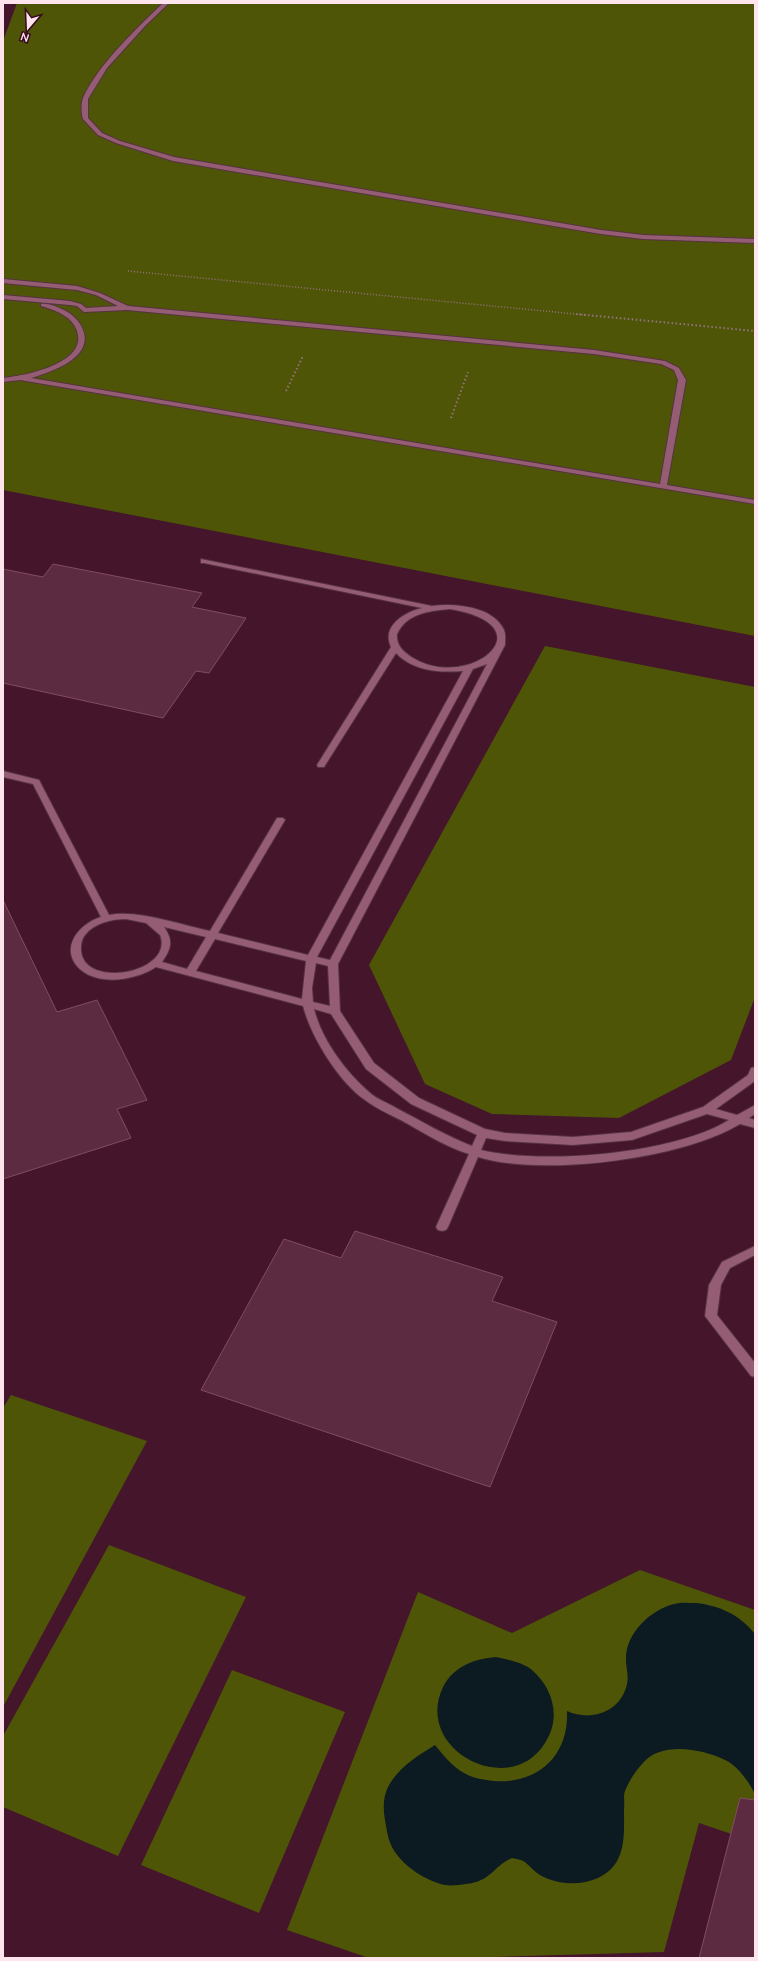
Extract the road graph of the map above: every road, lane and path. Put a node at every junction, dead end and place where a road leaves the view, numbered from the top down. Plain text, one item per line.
1 (166, 3) edge
2 (755, 240) edge
3 (123, 270) dead end
4 (3, 281) edge
5 (3, 297) edge
6 (3, 301) edge
7 (492, 306) junction
8 (127, 308) junction
9 (755, 331) edge
10 (479, 341) junction
11 (21, 378) junction
12 (3, 380) edge
13 (440, 448) junction
14 (663, 486) junction
15 (755, 502) edge
16 (204, 561) dead end
17 (432, 608) junction
18 (502, 645) junction
19 (395, 647) junction
20 (469, 668) junction
21 (321, 765) dead end
22 (3, 774) edge
23 (280, 820) dead end
24 (106, 918) junction
25 (148, 920) junction
26 (213, 934) junction
27 (311, 959) junction
28 (156, 964) junction
29 (333, 964) junction
30 (190, 973) junction
31 (307, 1003) junction
32 (335, 1011) junction
33 (754, 1075) edge
34 (755, 1109) edge
35 (707, 1110) junction
36 (740, 1120) junction
37 (755, 1124) edge
38 (483, 1133) junction
39 (475, 1152) junction
40 (442, 1227) dead end
41 (755, 1250) edge
42 (755, 1372) edge

1 - 2 lane
3 - 7 path
4 - 8 lane
5 - 8 lane
6 - 11 lane
7 - 9 path
7 - 10 path
8 - 10 lane
10 - 13 path
10 - 14 lane
11 - 12 lane
11 - 13 lane
13 - 14 lane
14 - 15 lane
16 - 17 lane
17 - 18 lane
17 - 19 lane
18 - 20 lane
18 - 29 lane
19 - 20 lane
19 - 21 lane
20 - 27 lane
22 - 24 lane
23 - 26 lane
24 - 25 lane
24 - 28 lane
25 - 26 lane
25 - 28 lane
26 - 27 lane
26 - 30 lane
27 - 29 lane
27 - 31 lane
28 - 30 lane
29 - 32 lane
30 - 31 lane
31 - 32 lane
31 - 39 lane
32 - 38 lane
33 - 35 lane
34 - 36 lane
35 - 36 lane
35 - 38 lane
36 - 37 lane
36 - 39 lane
38 - 39 lane
39 - 40 lane
41 - 42 lane

